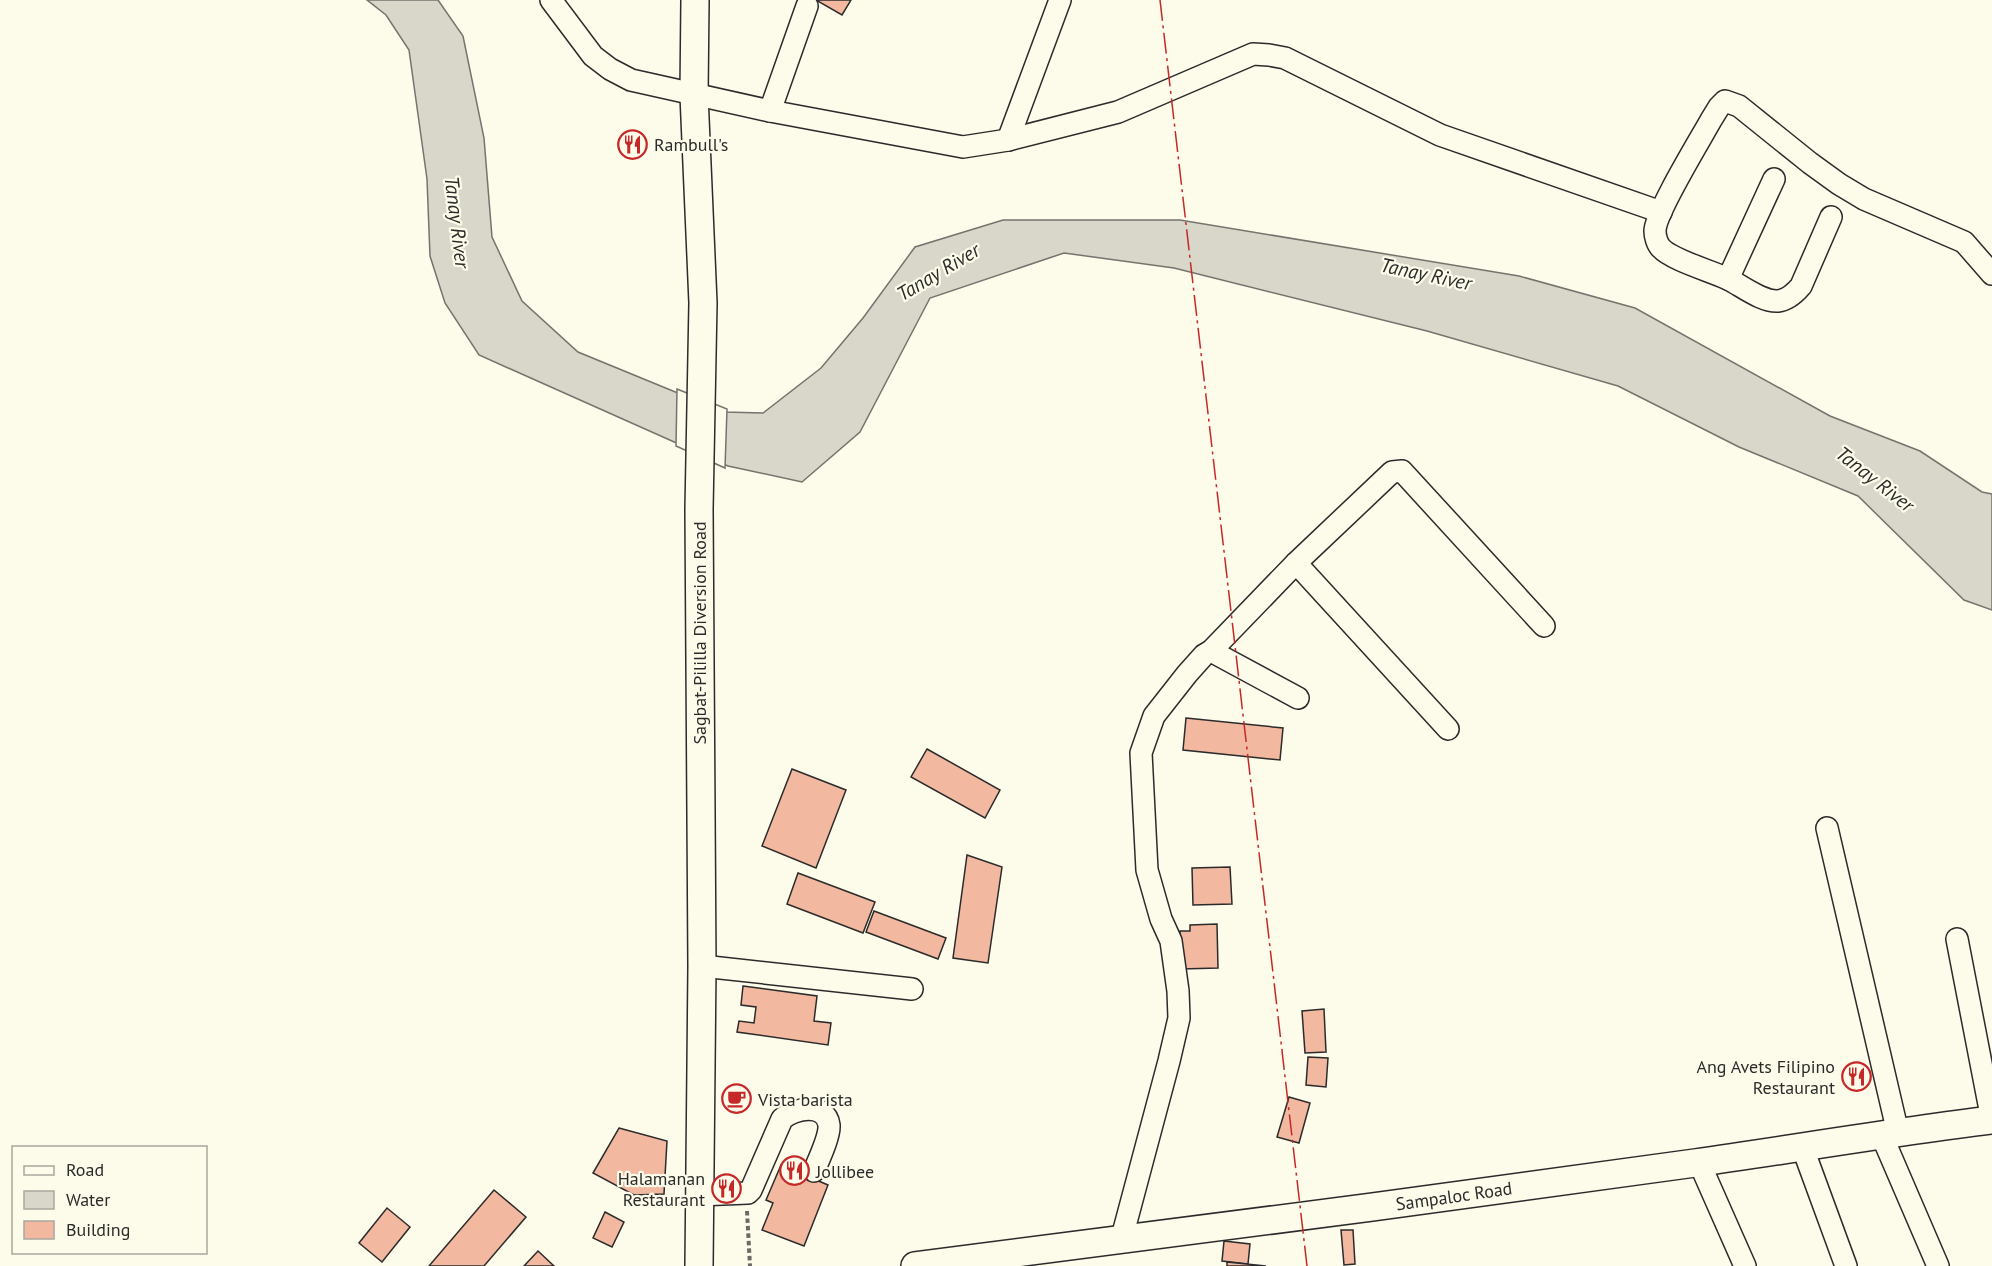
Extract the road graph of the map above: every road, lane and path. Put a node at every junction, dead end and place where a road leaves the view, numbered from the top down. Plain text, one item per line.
1 (551, 0) edge
2 (695, 0) edge
3 (1060, 0) edge
4 (807, 6) dead end
5 (694, 95) junction
6 (770, 111) junction
7 (1008, 140) junction
8 (1774, 180) dead end
9 (1661, 212) junction
10 (1831, 217) dead end
11 (1992, 274) edge
12 (1728, 279) junction
13 (1296, 563) junction
14 (1544, 626) dead end
15 (1211, 651) junction
16 (1298, 698) dead end
17 (1448, 729) dead end
18 (1827, 828) dead end
19 (1957, 939) dead end
20 (702, 966) junction
21 (912, 989) dead end
22 (1992, 1120) edge
23 (1890, 1134) junction
24 (1802, 1146) junction
25 (1700, 1162) junction
26 (814, 1171) dead end
27 (748, 1193) junction
28 (698, 1196) junction
29 (1121, 1241) junction
30 (699, 1266) edge
31 (750, 1266) edge
32 (915, 1266) edge
33 (1745, 1266) edge
34 (1846, 1266) edge
35 (1938, 1266) edge

1 - 5 street
2 - 5 main road, Sagbat-Pililla Diversion Road
3 - 7 street
4 - 6 street
5 - 6 street
5 - 20 main road, Sagbat-Pililla Diversion Road
6 - 7 street
7 - 9 street
8 - 12 street
9 - 11 street
9 - 12 street
10 - 12 street
13 - 14 street
13 - 15 street
13 - 17 street
15 - 16 street
15 - 29 street
18 - 23 street
19 - 22 street
20 - 21 street
20 - 28 main road, Sagbat-Pililla Diversion Road
22 - 23 main road, Sampaloc Road
23 - 24 main road, Sampaloc Road
23 - 35 street
24 - 25 main road, Sampaloc Road
24 - 34 street
25 - 29 main road, Sampaloc Road
25 - 33 street
26 - 27 street
27 - 28 street
27 - 31 path
28 - 30 main road, Sagbat-Pililla Diversion Road
29 - 32 main road, Sampaloc Road

